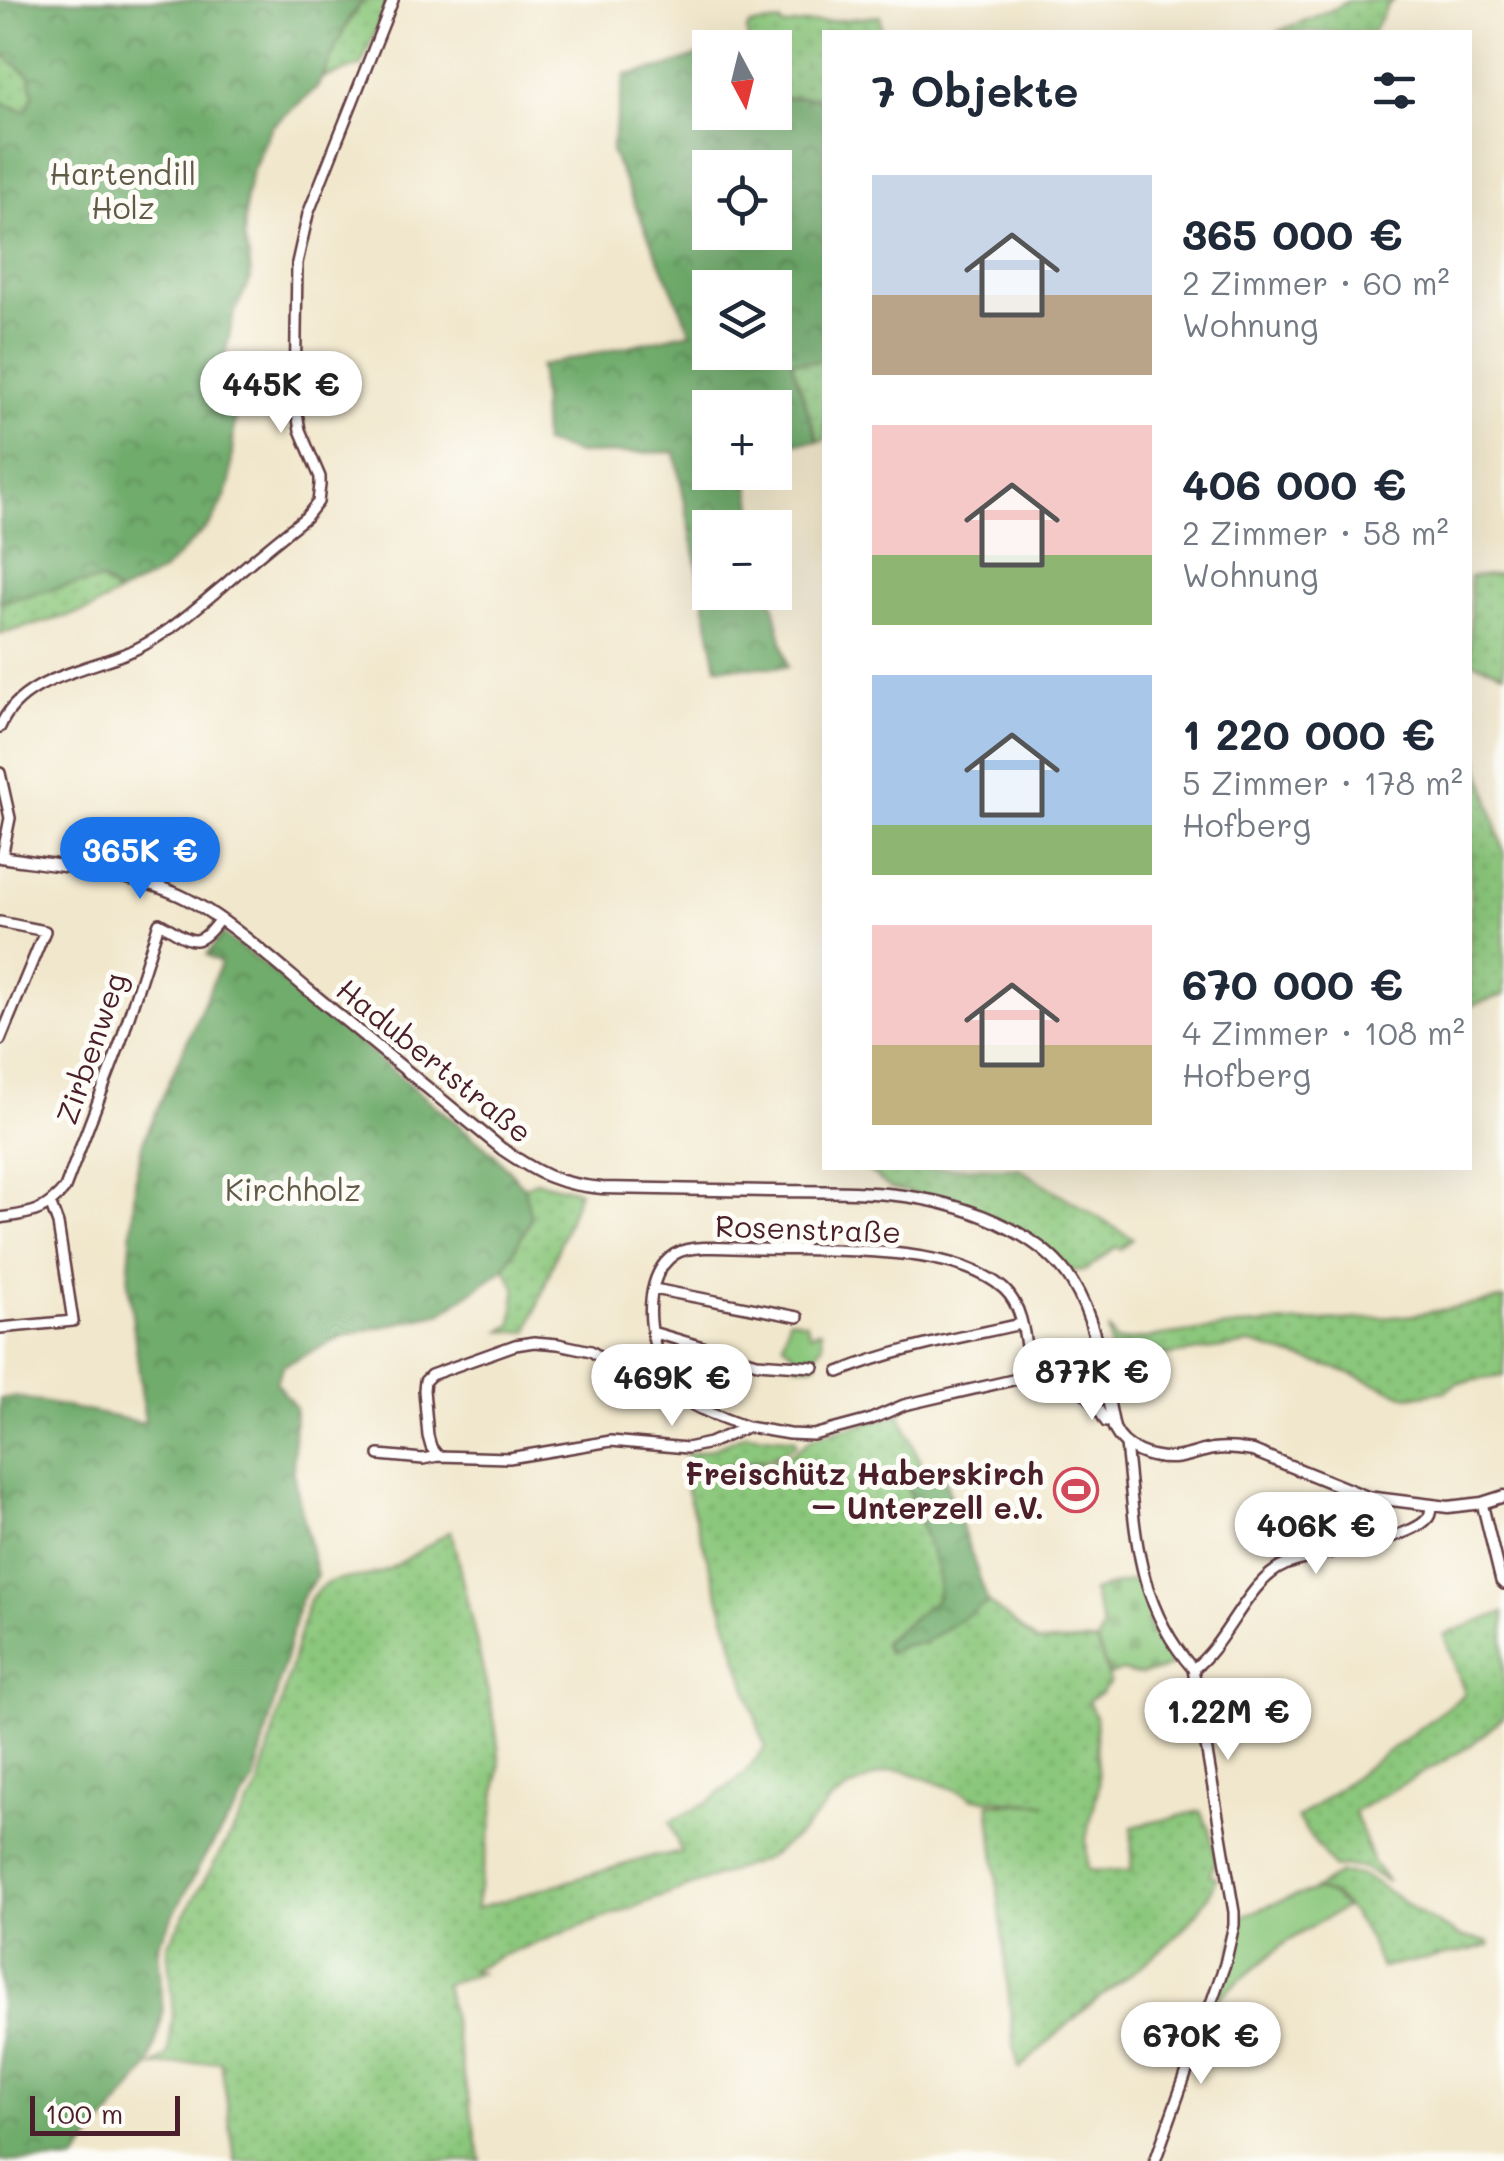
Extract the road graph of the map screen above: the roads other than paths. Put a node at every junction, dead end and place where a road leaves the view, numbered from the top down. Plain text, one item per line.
1 (393, 0) edge
2 (0, 727) edge
3 (0, 773) edge
4 (1, 857) edge
5 (219, 920) junction
6 (0, 922) edge
7 (0, 1040) edge
8 (50, 1205) junction
9 (0, 1218) edge
10 (654, 1289) junction
11 (798, 1317) dead end
12 (1021, 1324) junction
13 (0, 1328) edge
14 (652, 1332) junction
15 (814, 1366) dead end
16 (839, 1372) dead end
17 (1030, 1376) junction
18 (686, 1400) junction
19 (1112, 1422) junction
20 (747, 1427) junction
21 (1126, 1445) junction
22 (379, 1455) dead end
23 (438, 1456) junction
24 (1504, 1496) edge
25 (1482, 1503) junction
26 (1430, 1506) junction
27 (1504, 1584) edge
28 (1193, 1669) junction
29 (1155, 2161) edge

1 - 2 street
3 - 4 street
4 - 5 street, Hadubertstraße
5 - 8 street, Zirbenweg
5 - 19 street, Hadubertstraße
6 - 7 street
8 - 9 street
8 - 13 street
10 - 11 street
10 - 12 street, Rosenstraße
10 - 14 street
12 - 16 street
12 - 17 street, Rosenstraße
14 - 15 street
14 - 18 street
17 - 19 street
17 - 20 street
18 - 20 street
18 - 23 street
19 - 21 street, Hadubertstraße
20 - 23 street
21 - 26 street
21 - 28 street
22 - 23 street
24 - 25 street
25 - 26 street
25 - 27 street
26 - 28 street
28 - 29 street

